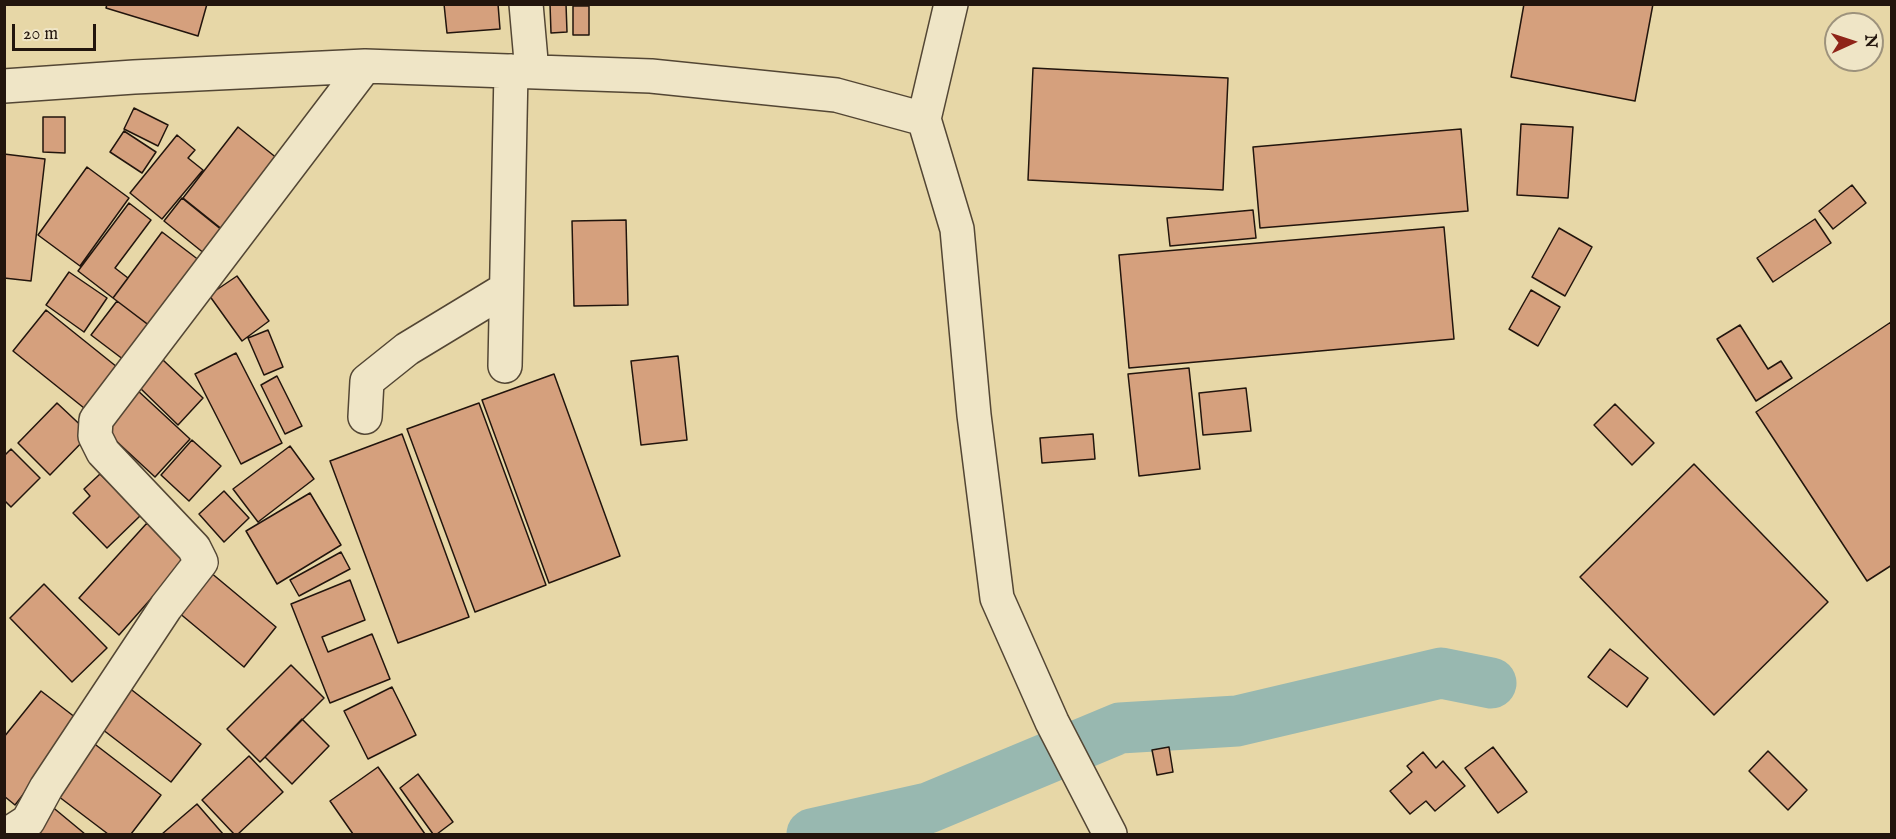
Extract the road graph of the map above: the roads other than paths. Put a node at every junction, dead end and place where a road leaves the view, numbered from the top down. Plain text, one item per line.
1 (526, 4) edge
2 (951, 4) edge
3 (365, 66) junction
4 (521, 72) junction
5 (4, 86) edge
6 (924, 119) junction
7 (506, 288) junction
8 (505, 366) dead end
9 (365, 417) dead end
10 (4, 833) edge
11 (1110, 834) edge

1 - 4 street
2 - 6 street
3 - 4 street
3 - 5 street
3 - 10 street
4 - 6 street
4 - 7 street
6 - 11 street
7 - 8 street
7 - 9 street

